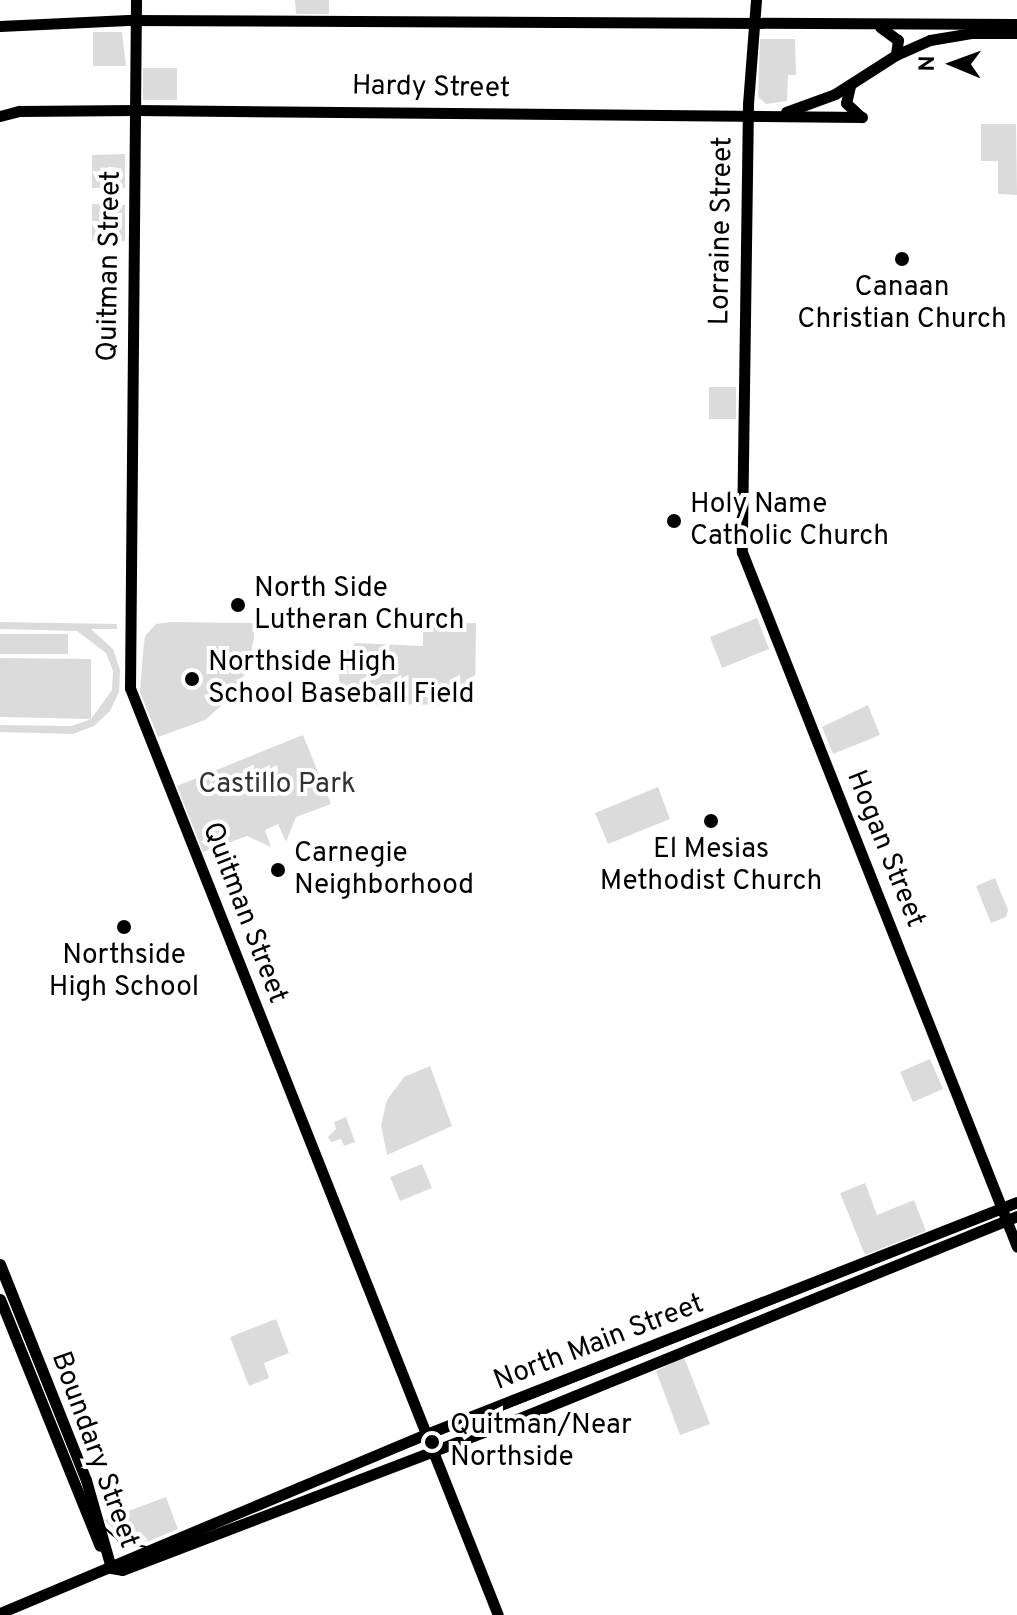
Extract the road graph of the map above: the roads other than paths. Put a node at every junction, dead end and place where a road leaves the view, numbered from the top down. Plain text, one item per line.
1 (136, 0) edge
2 (756, 4) edge
3 (136, 20) junction
4 (1017, 24) edge
5 (786, 25) junction
6 (874, 25) junction
7 (0, 26) edge
8 (752, 26) junction
9 (1017, 33) edge
10 (896, 55) junction
11 (850, 86) junction
12 (136, 110) junction
13 (748, 113) junction
14 (778, 114) junction
15 (0, 116) edge
16 (744, 462) joint
17 (1017, 1202) edge
18 (1002, 1208) junction
19 (1012, 1219) edge
20 (1017, 1247) edge
21 (0, 1264) edge
22 (0, 1299) edge
23 (426, 1434) junction
24 (433, 1451) junction
25 (111, 1568) junction
26 (0, 1613) edge
27 (498, 1615) edge

1 - 3 main road, Quitman Street
2 - 5 main road
2 - 8 main road, Lorraine Street
3 - 7 main road
3 - 8 main road
3 - 12 main road, Quitman Street
4 - 6 main road
5 - 6 main road
5 - 8 main road
6 - 10 main road
8 - 13 main road, Lorraine Street
9 - 10 main road
10 - 11 main road
11 - 14 main road
11 - 14 main road, Hardy Street
12 - 13 main road, Hardy Street
12 - 15 main road, Hardy Street
12 - 23 main road, Quitman Street
13 - 14 main road, Hardy Street
13 - 16 main road, Lorraine Street
16 - 18 main road, Hogan Street
17 - 18 main road, North Main Street
18 - 19 main road, Hogan Street
18 - 23 main road, North Main Street
19 - 20 main road, Hogan Street
19 - 24 main road, North Main Street
21 - 25 main road, Boundary Street
22 - 25 main road, Boundary Street
23 - 24 main road, Quitman Street
23 - 25 main road, North Main Street
24 - 25 main road, North Main Street
24 - 27 main road, Quitman Street
25 - 26 main road, North Main Street

